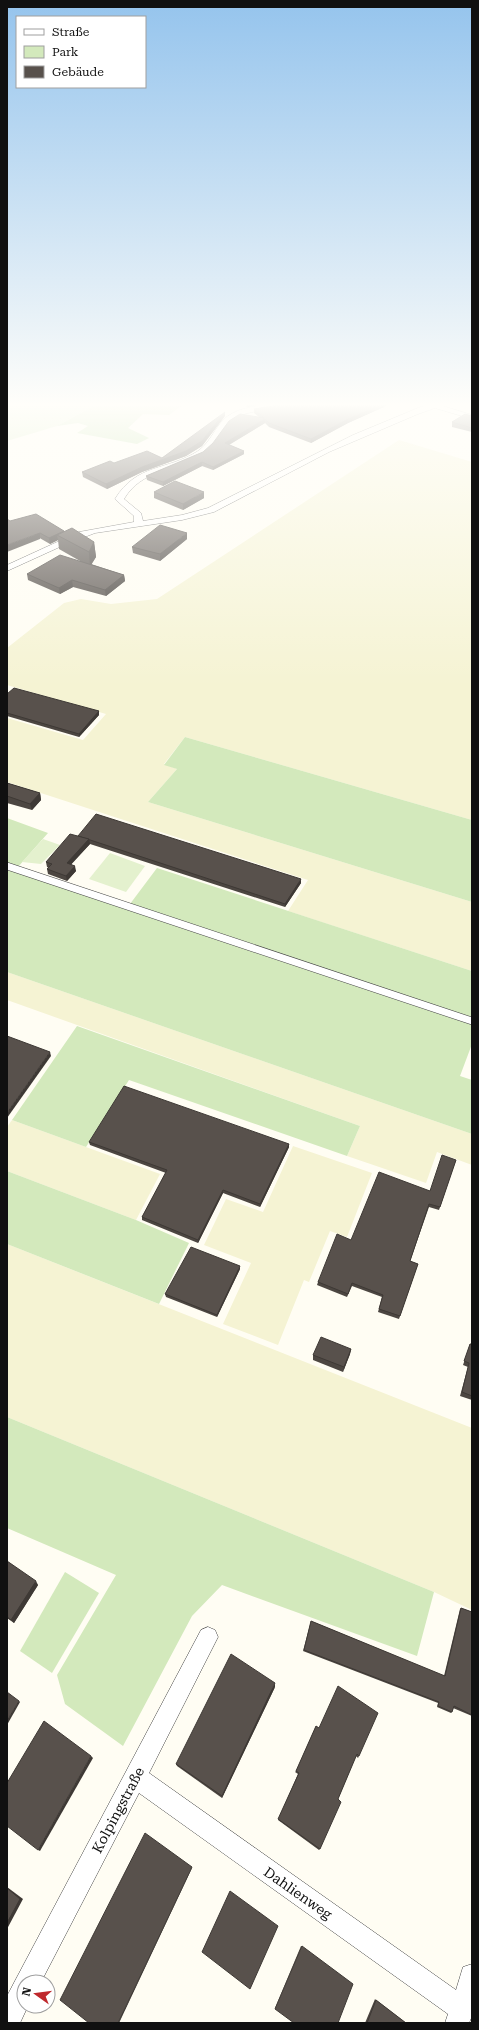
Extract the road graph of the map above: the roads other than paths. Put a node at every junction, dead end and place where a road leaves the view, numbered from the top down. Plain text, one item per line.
1 (120, 497) edge
2 (236, 497) edge
3 (139, 524) junction
4 (7, 568) edge
5 (7, 866) edge
6 (472, 1021) edge
7 (208, 1637) dead end
8 (135, 1777) junction
9 (32, 1974) edge
10 (472, 1976) edge
11 (16, 2005) edge
12 (459, 2016) edge
13 (7, 2022) edge

1 - 3 street
2 - 3 street
3 - 4 street
5 - 6 lane
7 - 8 street, Kolpingstraße
8 - 9 street, Kolpingstraße
8 - 12 street, Dahlienweg
10 - 12 street, Dahlienweg
11 - 13 street

